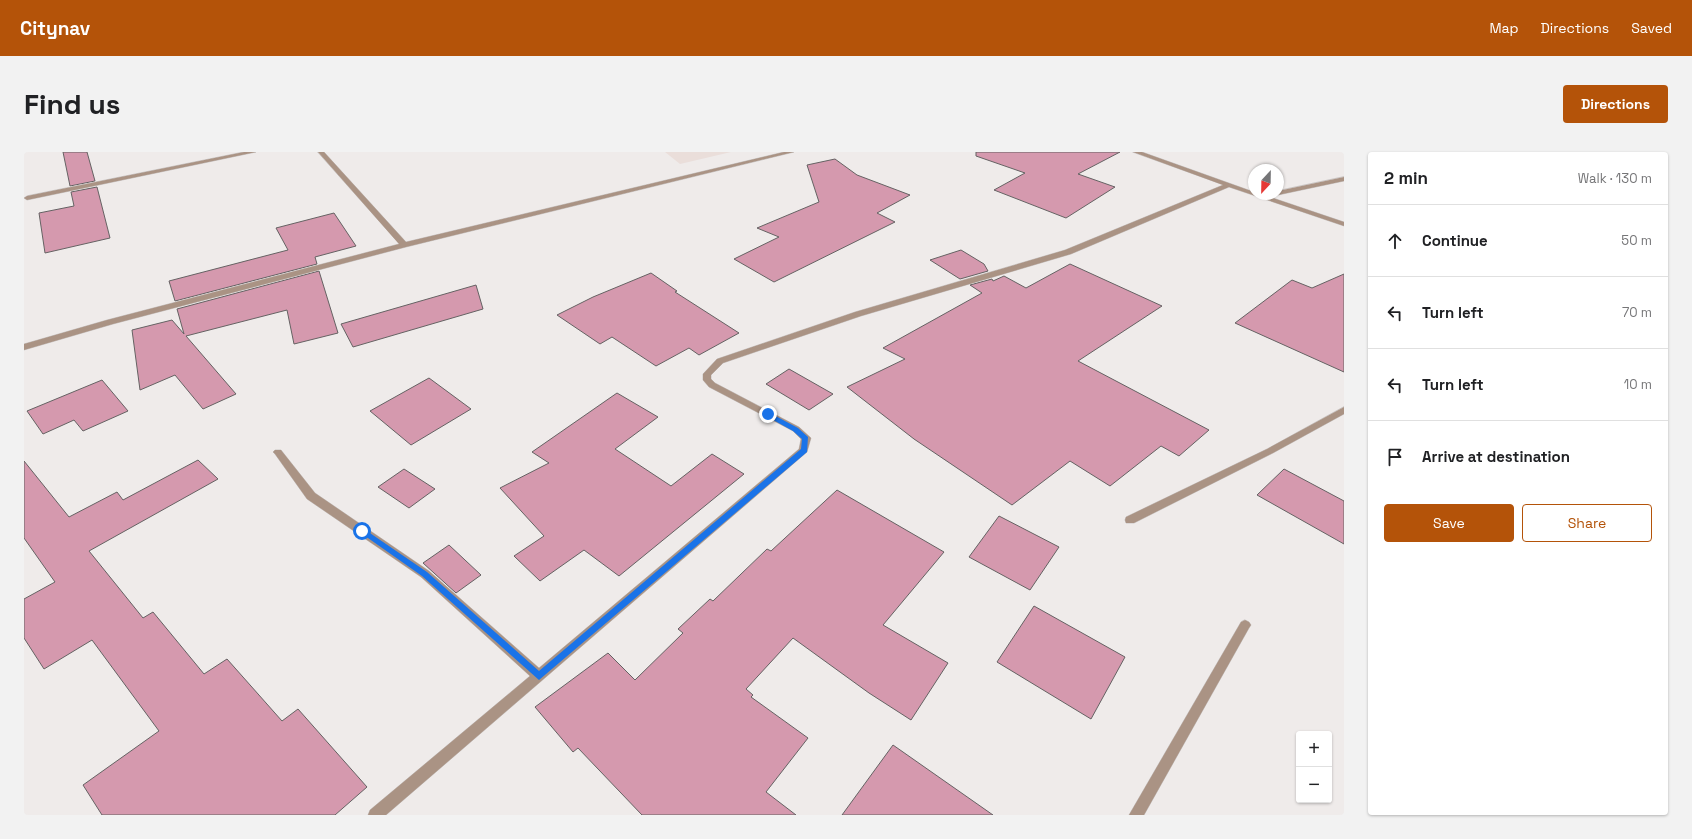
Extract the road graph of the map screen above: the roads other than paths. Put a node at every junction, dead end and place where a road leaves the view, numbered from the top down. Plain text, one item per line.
1 (253, 152) edge
2 (321, 152) edge
3 (792, 152) edge
4 (1136, 152) edge
5 (1344, 179) edge
6 (1228, 185) junction
7 (1248, 192) edge
8 (1284, 192) edge
9 (27, 198) dead end
10 (1272, 200) edge
11 (1344, 224) edge
12 (404, 245) junction
13 (24, 347) edge
14 (1344, 410) edge
15 (278, 452) dead end
16 (1130, 520) dead end
17 (1245, 624) dead end
18 (539, 676) junction
19 (374, 815) edge
20 (1136, 815) edge

1 - 9 street
2 - 12 street
3 - 12 street
4 - 6 street
5 - 8 street
6 - 7 street
6 - 18 street
10 - 11 street
12 - 13 street
14 - 16 street
15 - 18 street
17 - 20 street
18 - 19 street

